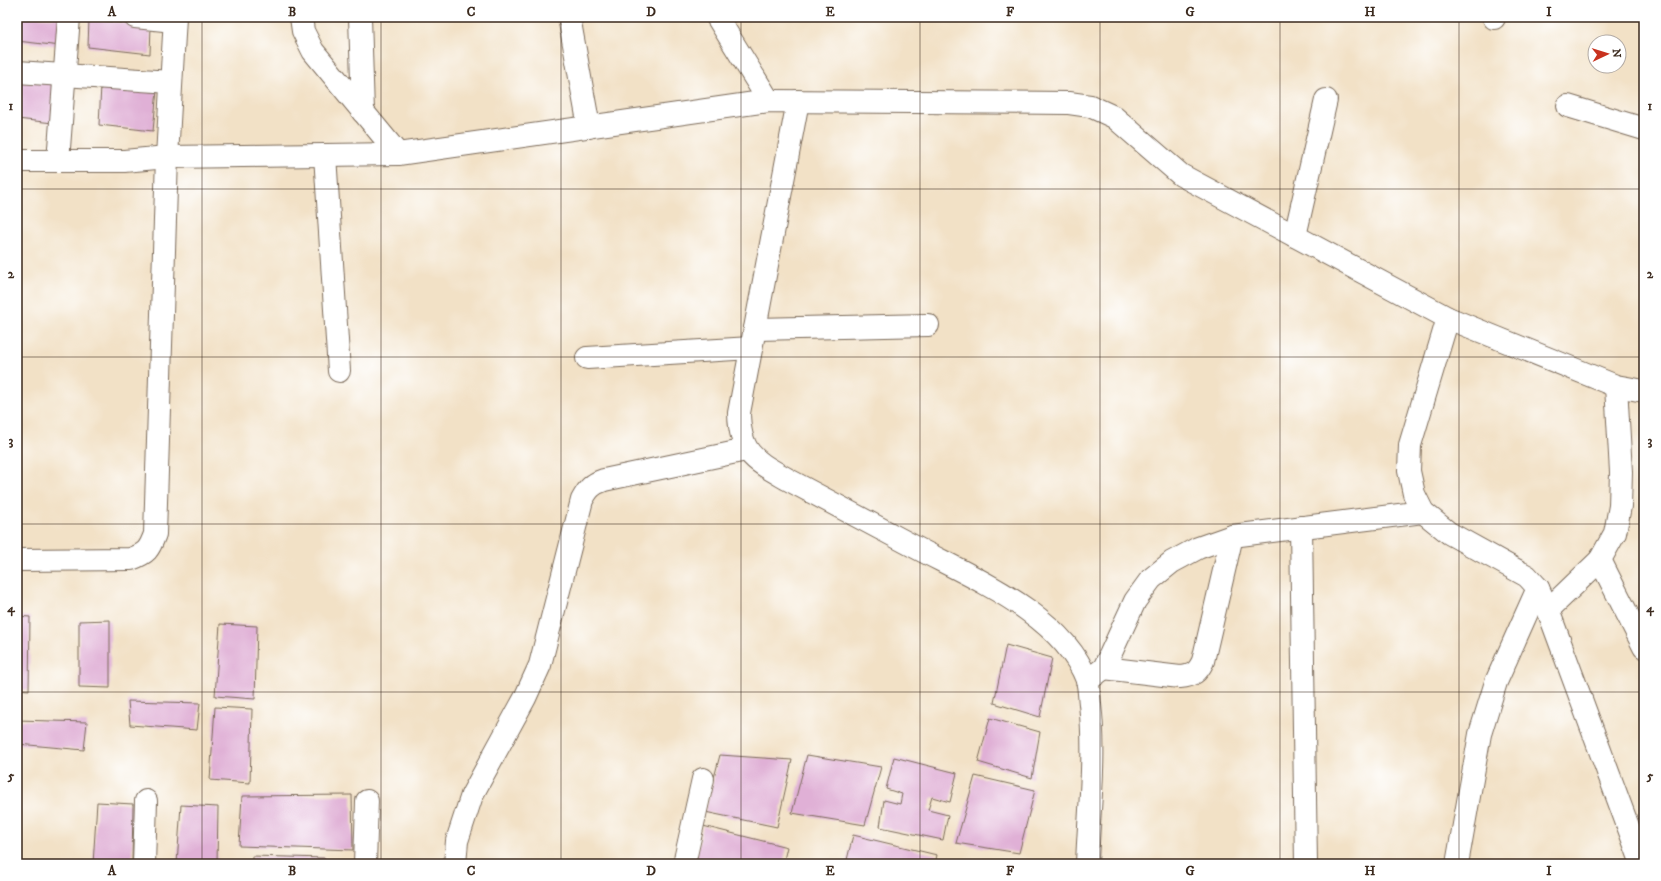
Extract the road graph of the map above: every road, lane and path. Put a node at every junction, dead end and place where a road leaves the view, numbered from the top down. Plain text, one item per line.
1 (69, 17) edge
2 (135, 17) edge
3 (301, 17) edge
4 (360, 17) edge
5 (569, 17) edge
6 (717, 17) edge
7 (175, 19) edge
8 (17, 72) edge
9 (65, 75) junction
10 (171, 82) junction
11 (1326, 100) dead end
12 (769, 101) junction
13 (798, 101) junction
14 (1568, 106) dead end
15 (363, 112) junction
16 (589, 127) junction
17 (1644, 129) edge
18 (398, 154) junction
19 (325, 155) junction
20 (167, 157) junction
21 (17, 161) edge
22 (58, 161) junction
23 (1295, 236) junction
24 (1448, 318) junction
25 (928, 325) dead end
26 (753, 339) junction
27 (587, 358) dead end
28 (339, 371) dead end
29 (1616, 386) junction
30 (1644, 391) edge
31 (746, 450) junction
32 (1423, 512) junction
33 (1301, 527) junction
34 (1232, 536) junction
35 (17, 560) edge
36 (1600, 560) junction
37 (1538, 588) junction
38 (1548, 610) junction
39 (1644, 646) edge
40 (1104, 668) junction
41 (1087, 681) junction
42 (703, 779) dead end
43 (146, 801) dead end
44 (367, 801) dead end
45 (1638, 833) edge
46 (144, 864) edge
47 (365, 864) edge
48 (455, 864) edge
49 (684, 864) edge
50 (1087, 864) edge
51 (1306, 864) edge
52 (1457, 864) edge
53 (1642, 864) edge

1 - 9 street
2 - 7 street
3 - 15 street
4 - 15 street
5 - 16 street
6 - 12 street
7 - 10 street
8 - 9 street
9 - 10 street
9 - 22 street
10 - 20 street
11 - 23 street
12 - 13 street
12 - 16 street
13 - 23 street
13 - 26 street
14 - 17 street
15 - 18 street
16 - 18 street
18 - 19 street
19 - 20 street
19 - 28 street
20 - 22 street
20 - 35 street
21 - 22 street
23 - 24 street
24 - 29 street
24 - 32 street
25 - 26 street
26 - 27 street
26 - 31 street
29 - 30 street
29 - 36 street
31 - 41 street
31 - 48 street
32 - 33 street
32 - 37 street
33 - 34 street
33 - 51 street
34 - 40 street
34 - 40 street
36 - 38 street
36 - 39 street
37 - 38 street
37 - 52 street
38 - 45 street
40 - 41 street
41 - 50 street
42 - 49 street
43 - 46 street
44 - 47 street
45 - 53 street

